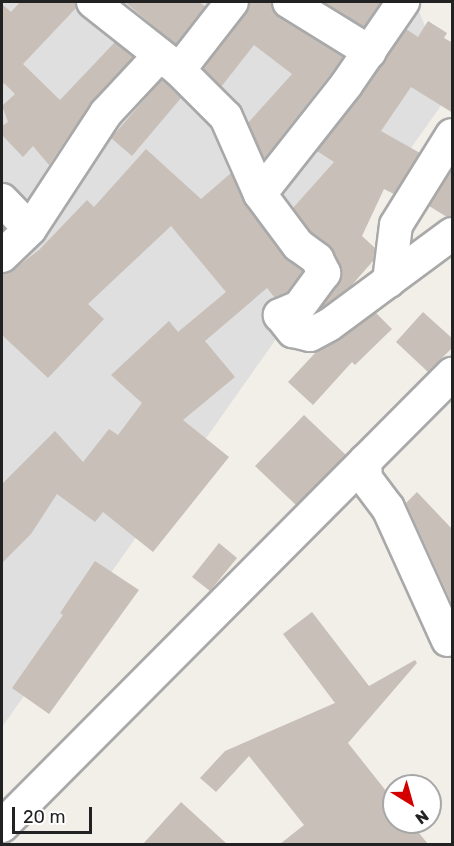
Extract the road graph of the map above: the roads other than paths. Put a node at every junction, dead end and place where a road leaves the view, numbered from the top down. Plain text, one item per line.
1 (232, 2) edge
2 (289, 2) edge
3 (403, 2) edge
4 (107, 6) edge
5 (370, 52) junction
6 (169, 62) junction
7 (453, 135) edge
8 (260, 194) junction
9 (2, 200) edge
10 (30, 229) junction
11 (453, 234) edge
12 (2, 256) edge
13 (389, 281) junction
14 (453, 374) edge
15 (365, 461) junction
16 (448, 640) dead end
17 (2, 826) edge

1 - 6 street
2 - 5 street
3 - 5 street
4 - 6 street
5 - 8 street
6 - 8 street
6 - 10 street
7 - 13 street
8 - 13 street
9 - 10 street
10 - 12 street
11 - 13 street
14 - 15 street
15 - 16 street
15 - 17 street

